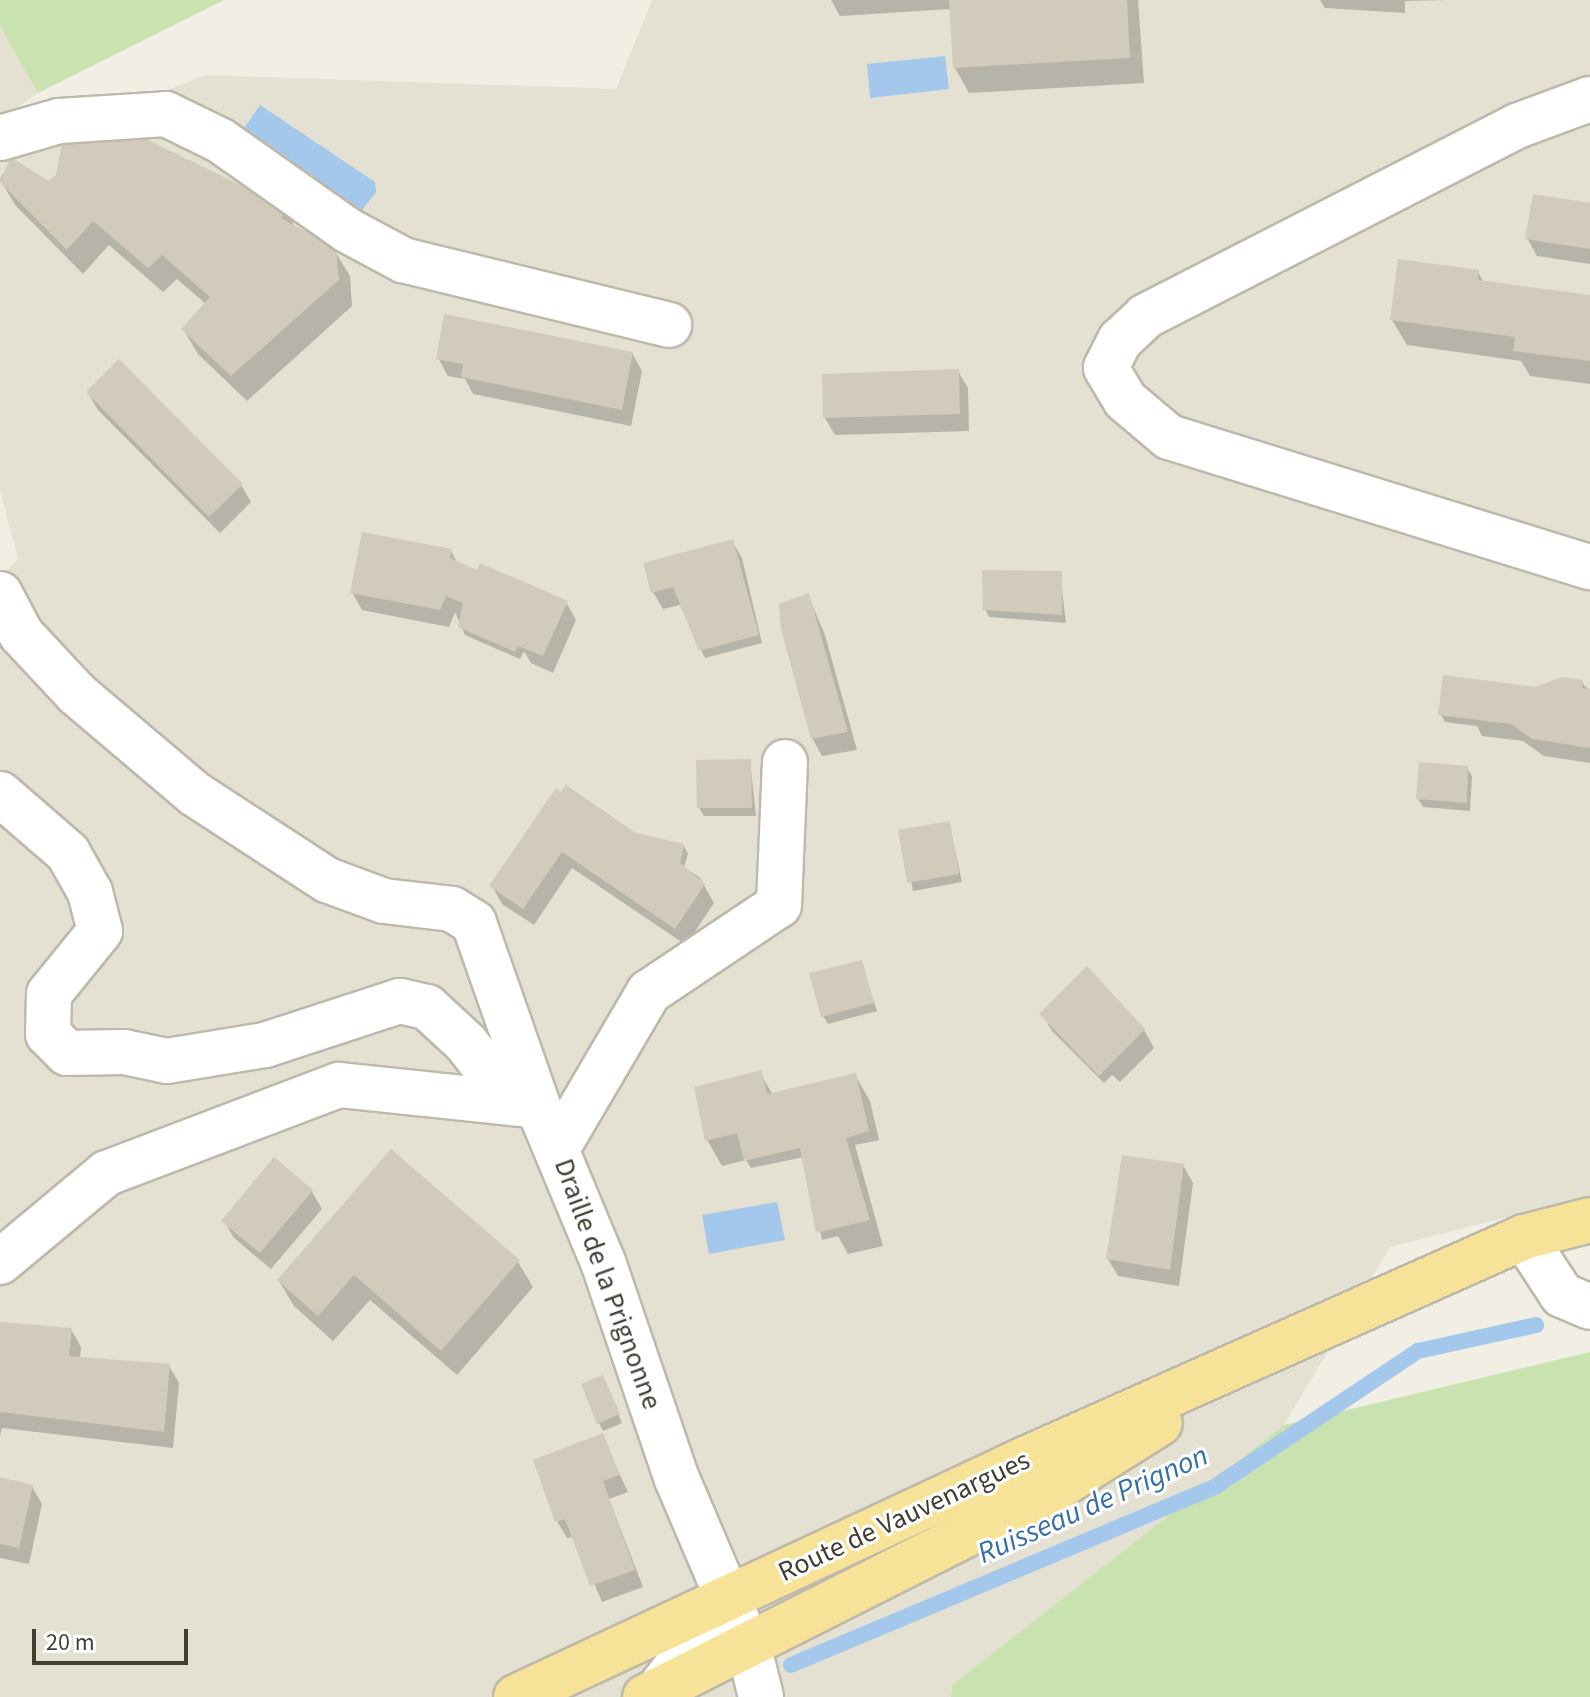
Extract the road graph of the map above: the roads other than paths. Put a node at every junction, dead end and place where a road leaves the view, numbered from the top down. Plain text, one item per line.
1 (1590, 99) edge
2 (0, 138) edge
3 (669, 325) dead end
4 (1590, 567) edge
5 (0, 594) edge
6 (785, 762) dead end
7 (0, 794) edge
8 (525, 1104) junction
9 (558, 1147) junction
10 (1590, 1220) edge
11 (1524, 1237) junction
12 (0, 1262) edge
13 (1590, 1307) edge
14 (1294, 1340) junction
15 (728, 1598) junction
16 (749, 1648) junction
17 (650, 1696) edge
18 (516, 1697) edge
19 (761, 1697) edge

1 - 4 street
2 - 3 street
5 - 8 street
6 - 9 street, Draille de la Prignonne
7 - 8 street
8 - 9 street
8 - 12 street
9 - 15 street, Draille de la Prignonne
10 - 11 main road, Route de Vauvenargues
11 - 13 street
11 - 14 main road, Route de Vauvenargues
14 - 15 main road, Route de Vauvenargues
14 - 16 main road, Route de Vauvenargues
15 - 16 street, Draille de la Prignonne
15 - 17 street
15 - 18 main road, Route de Vauvenargues
16 - 17 main road, Route de Vauvenargues
16 - 19 street, Draille de la Prignonne

